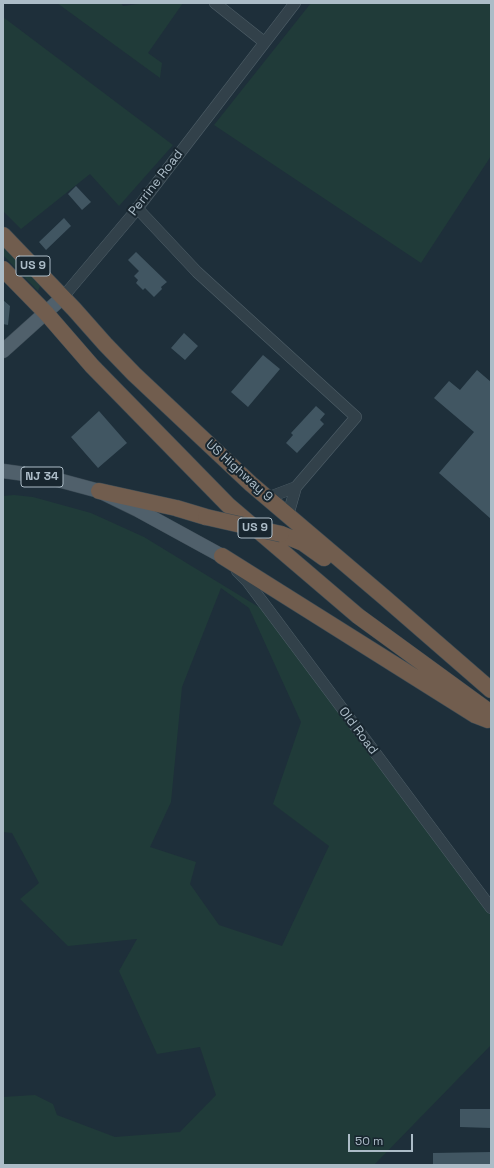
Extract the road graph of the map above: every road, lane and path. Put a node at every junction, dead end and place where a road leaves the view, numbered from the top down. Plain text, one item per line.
1 (216, 3) edge
2 (295, 3) edge
3 (264, 42) junction
4 (137, 208) junction
5 (3, 235) edge
6 (3, 269) edge
7 (62, 297) junction
8 (46, 313) junction
9 (3, 352) edge
10 (3, 471) edge
11 (296, 487) junction
12 (99, 491) junction
13 (267, 498) junction
14 (288, 515) junction
15 (222, 556) junction
16 (384, 597) junction
17 (491, 690) edge
18 (491, 713) edge
19 (491, 722) edge
20 (491, 908) edge

1 - 3 street
2 - 3 street, Perrine Road
3 - 4 street, Perrine Road
4 - 7 street, Perrine Road
4 - 11 street
5 - 7 highway, US Highway 9 / US 9
6 - 8 highway, US 9
7 - 8 main road, Perrine Road
7 - 13 highway, US Highway 9 / US 9
8 - 9 main road, Perrine Road
8 - 18 highway, US 9
10 - 12 main road, NJ 34
11 - 13 street
11 - 14 street
12 - 15 main road
12 - 16 highway, bridge
13 - 14 highway, US Highway 9 / US 9
14 - 16 highway, US Highway 9 / US 9
15 - 19 highway
15 - 20 street, Old Road
16 - 17 highway, US Highway 9 / US 9

